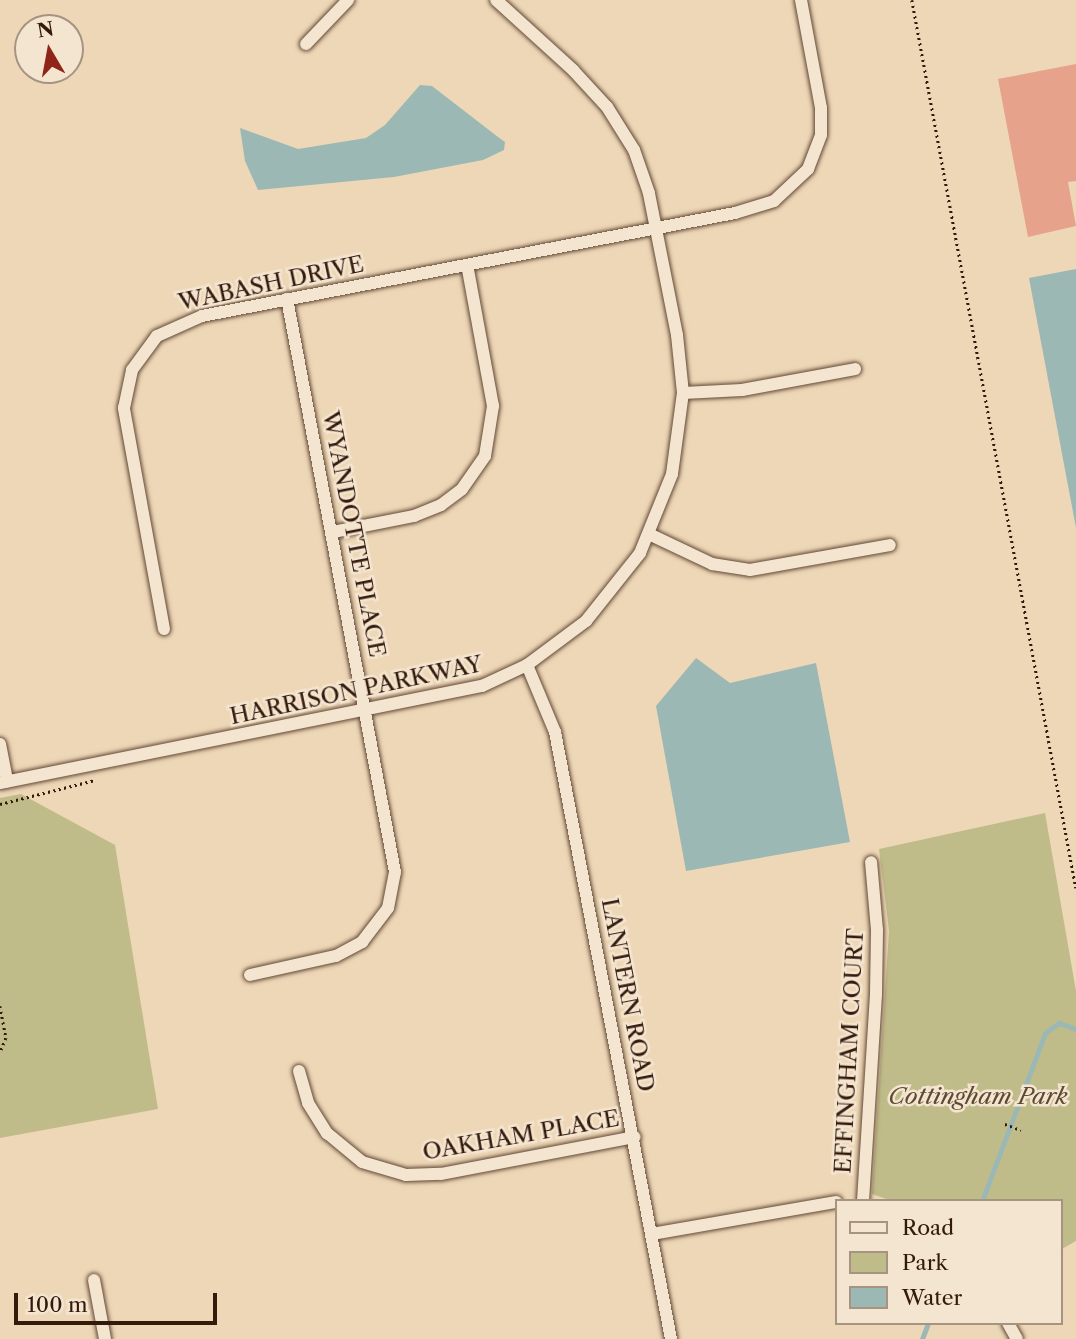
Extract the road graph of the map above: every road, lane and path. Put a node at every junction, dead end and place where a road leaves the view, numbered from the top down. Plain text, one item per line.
1 (348, 0) edge
2 (496, 0) edge
3 (801, 0) edge
4 (912, 0) edge
5 (306, 44) dead end
6 (656, 228) junction
7 (467, 265) junction
8 (287, 299) junction
9 (855, 369) dead end
10 (683, 393) junction
11 (333, 532) junction
12 (651, 535) junction
13 (890, 545) dead end
14 (164, 629) dead end
15 (527, 665) junction
16 (367, 712) junction
17 (0, 744) edge
18 (95, 780) dead end
19 (4, 782) edge
20 (0, 804) edge
21 (871, 862) dead end
22 (1076, 888) edge
23 (250, 975) dead end
24 (0, 1006) edge
25 (0, 1053) edge
26 (299, 1070) dead end
27 (1005, 1124) dead end
28 (1021, 1130) dead end
29 (635, 1137) junction
30 (863, 1199) edge
31 (834, 1202) edge
32 (652, 1234) junction
33 (94, 1280) dead end
34 (105, 1339) edge
35 (671, 1339) edge

1 - 5 street
2 - 6 street, HARRISON PARKWAY
3 - 6 street, WABASH DRIVE
4 - 22 path
6 - 7 street, WABASH DRIVE
6 - 10 street, HARRISON PARKWAY
7 - 8 street, WABASH DRIVE
7 - 11 street
8 - 11 street, WYANDOTTE PLACE
8 - 14 street, WABASH DRIVE
9 - 10 street
10 - 12 street, HARRISON PARKWAY
11 - 16 street, WYANDOTTE PLACE
12 - 13 street
12 - 15 street, HARRISON PARKWAY
15 - 16 street, HARRISON PARKWAY
15 - 29 street, LANTERN ROAD
16 - 19 street, HARRISON PARKWAY
16 - 23 street, WYANDOTTE PLACE
17 - 19 street
18 - 20 path
21 - 30 street, EFFINGHAM COURT
24 - 25 path
26 - 29 street, OAKHAM PLACE
27 - 28 path
29 - 32 street, LANTERN ROAD
31 - 32 street
32 - 35 street, LANTERN ROAD
33 - 34 street

